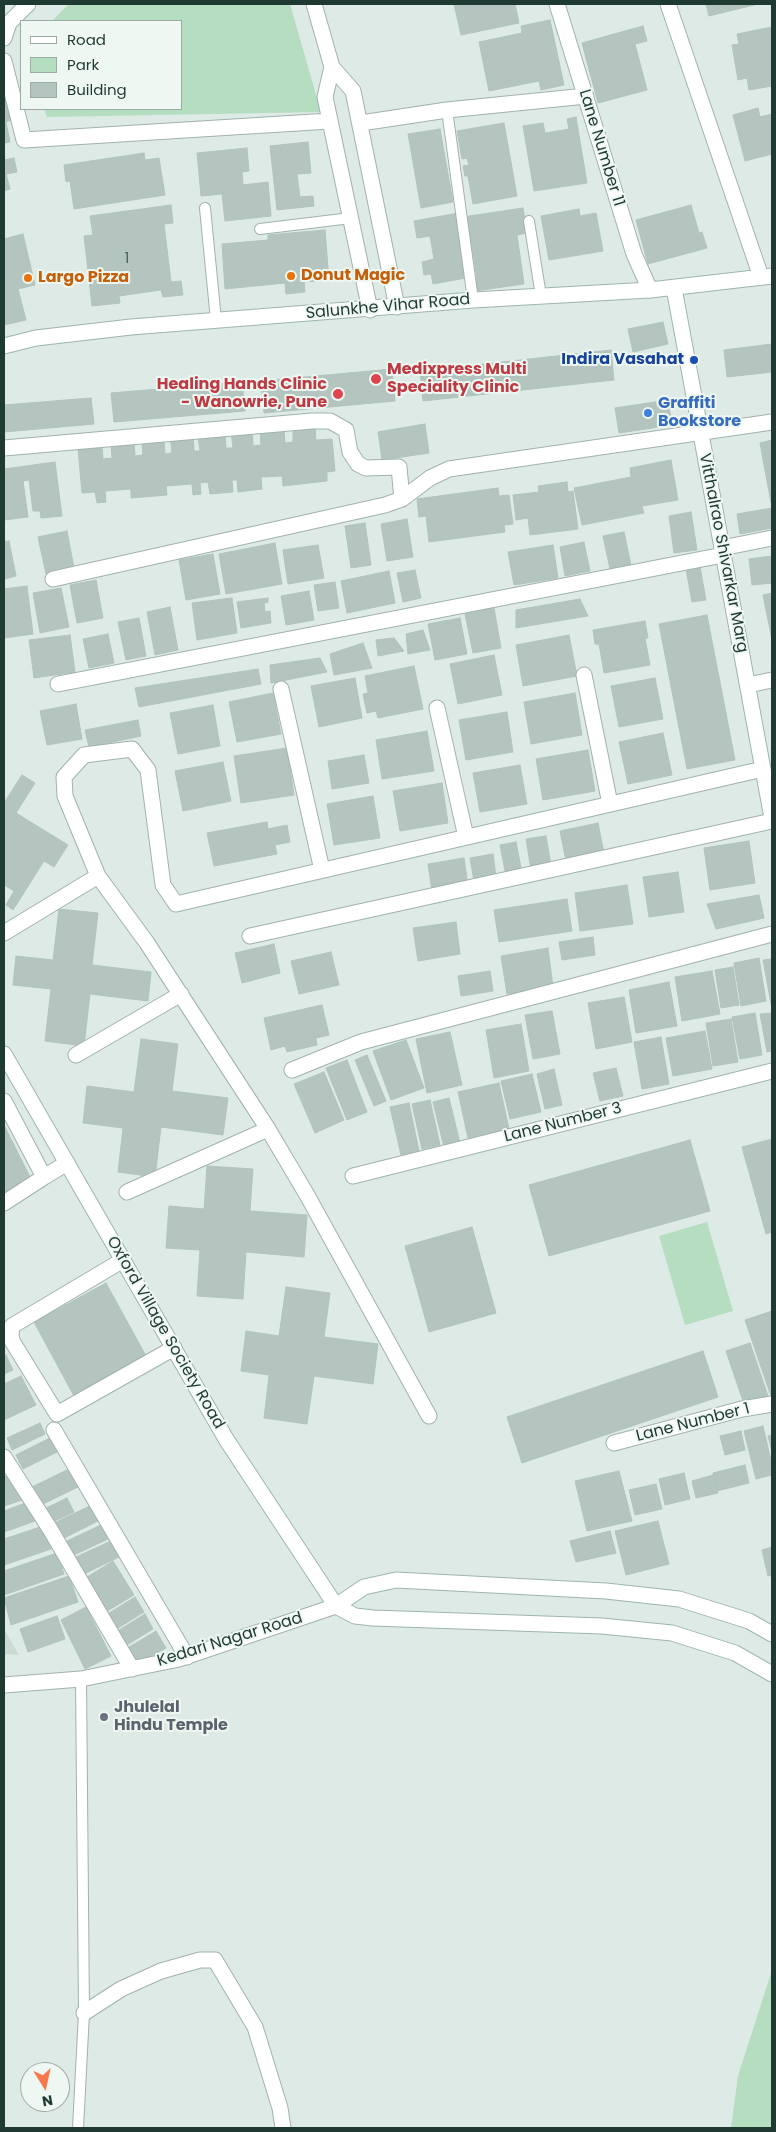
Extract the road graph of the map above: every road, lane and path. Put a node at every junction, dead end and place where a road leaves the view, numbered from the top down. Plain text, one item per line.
1 (28, 4) edge
2 (314, 4) edge
3 (558, 4) edge
4 (668, 4) edge
5 (4, 38) edge
6 (4, 61) edge
7 (332, 67) junction
8 (586, 96) junction
9 (447, 110) junction
10 (330, 121) junction
11 (360, 123) junction
12 (204, 208) dead end
13 (351, 218) junction
14 (529, 221) dead end
15 (260, 229) dead end
16 (767, 276) edge
17 (674, 288) junction
18 (650, 290) junction
19 (541, 296) junction
20 (473, 300) junction
21 (397, 307) junction
22 (370, 310) junction
23 (216, 320) junction
24 (4, 346) edge
25 (772, 422) edge
26 (701, 432) junction
27 (4, 448) edge
28 (402, 498) junction
29 (772, 538) edge
30 (723, 552) junction
31 (53, 579) dead end
32 (584, 675) dead end
33 (772, 680) edge
34 (58, 684) dead end
35 (748, 685) junction
36 (281, 690) dead end
37 (437, 708) dead end
38 (763, 769) junction
39 (610, 804) junction
40 (772, 820) edge
41 (466, 837) junction
42 (322, 870) junction
43 (98, 876) junction
44 (4, 933) edge
45 (772, 934) edge
46 (250, 936) dead end
47 (181, 994) junction
48 (4, 1054) edge
49 (76, 1055) dead end
50 (292, 1070) dead end
51 (772, 1071) edge
52 (4, 1101) edge
53 (268, 1129) junction
54 (67, 1163) junction
55 (353, 1176) dead end
56 (44, 1177) junction
57 (127, 1192) dead end
58 (4, 1203) edge
59 (122, 1260) junction
60 (174, 1348) junction
61 (772, 1404) edge
62 (429, 1416) dead end
63 (54, 1430) dead end
64 (614, 1443) dead end
65 (4, 1457) edge
66 (336, 1606) junction
67 (772, 1634) edge
68 (186, 1657) junction
69 (132, 1669) junction
70 (772, 1674) edge
71 (81, 1679) junction
72 (4, 1684) edge
73 (84, 2013) junction
74 (78, 2128) edge
75 (283, 2128) edge

1 - 5 street
2 - 7 street
3 - 8 street, Lane Number 11
4 - 16 street
6 - 10 street
7 - 10 street
7 - 11 street
8 - 9 street
8 - 18 street, Lane Number 11
9 - 11 street
9 - 20 lane
10 - 13 street
11 - 21 street
12 - 23 lane
13 - 15 lane
13 - 22 street
14 - 19 lane
16 - 17 street, Salunkhe Vihar Road
17 - 18 street, Salunkhe Vihar Road
17 - 26 street, Vitthalrao Shivarkar Marg
18 - 19 street, Salunkhe Vihar Road
19 - 20 street, Salunkhe Vihar Road
20 - 21 street, Salunkhe Vihar Road
21 - 22 street, Salunkhe Vihar Road
22 - 23 street, Salunkhe Vihar Road
23 - 24 street, Salunkhe Vihar Road
25 - 26 street
26 - 28 street
26 - 30 street, Vitthalrao Shivarkar Marg
27 - 28 street
28 - 31 street
29 - 30 street
30 - 34 street
30 - 35 street, Vitthalrao Shivarkar Marg
32 - 39 street
33 - 35 street
35 - 38 street, Vitthalrao Shivarkar Marg
36 - 42 street
37 - 41 street
38 - 39 street
38 - 40 street, Vitthalrao Shivarkar Marg
39 - 41 street
40 - 46 street
41 - 42 street
42 - 43 street
43 - 44 street
43 - 47 street
45 - 50 street
47 - 49 street
47 - 53 street
48 - 54 street, Oxford Village Society Road
51 - 55 street, Lane Number 3
52 - 56 street
53 - 57 street
53 - 62 street
54 - 56 street
54 - 59 street, Oxford Village Society Road
56 - 58 street
59 - 60 street, Oxford Village Society Road
59 - 60 street
60 - 66 street, Oxford Village Society Road
61 - 64 street, Lane Number 1
63 - 68 street
65 - 69 street
66 - 67 street, Kedari Nagar Road
66 - 68 street, Kedari Nagar Road
66 - 70 street
68 - 69 street, Kedari Nagar Road
69 - 71 street, Kedari Nagar Road
71 - 72 street, Kedari Nagar Road
71 - 73 lane
73 - 74 lane
73 - 75 street

